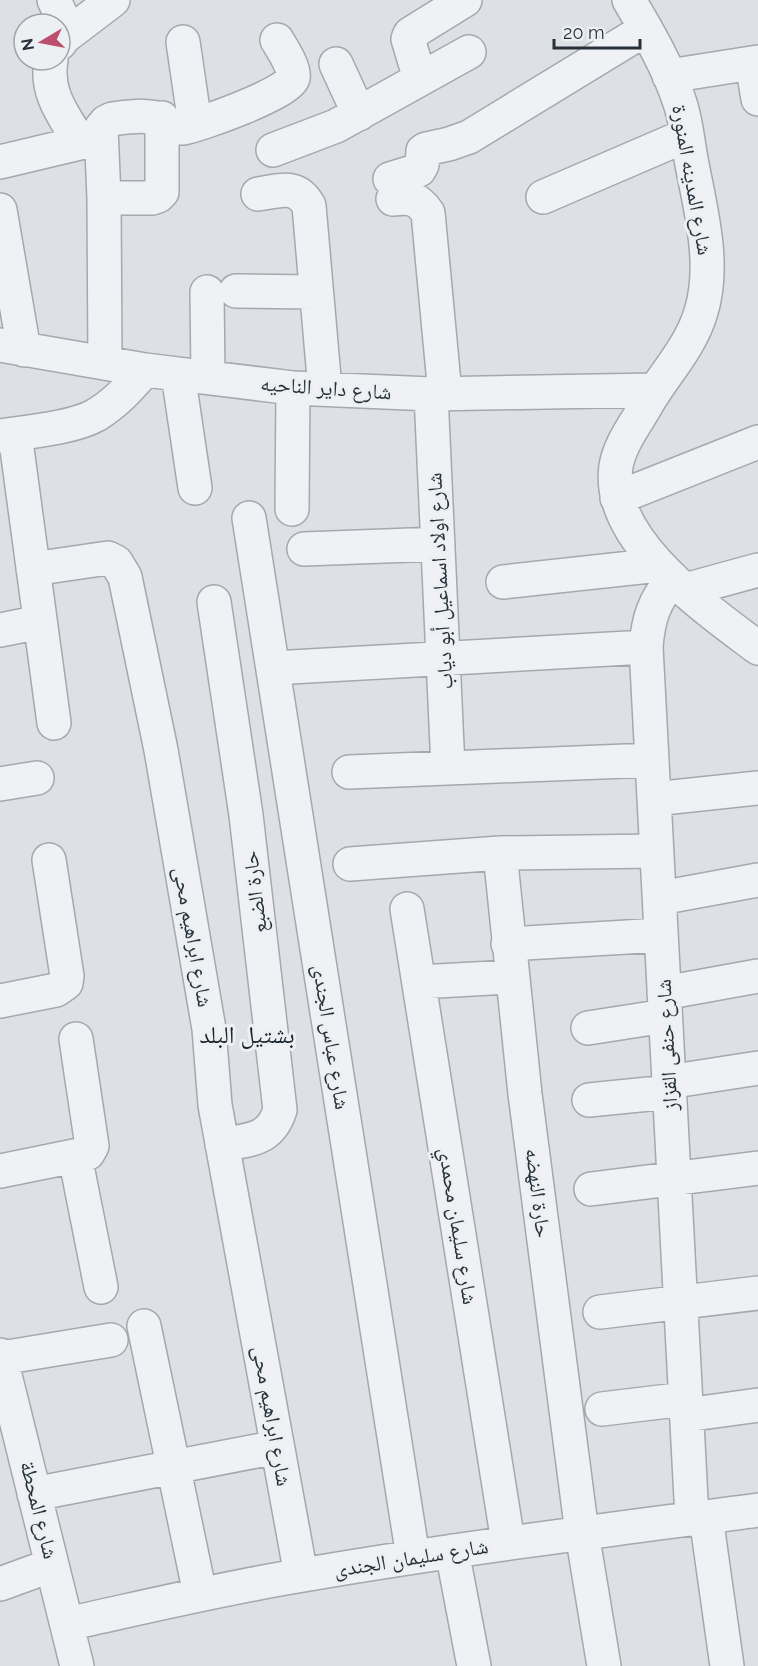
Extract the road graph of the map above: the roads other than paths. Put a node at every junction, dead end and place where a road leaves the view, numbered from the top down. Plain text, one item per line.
1 (113, 0) edge
2 (465, 0) edge
3 (629, 0) edge
4 (646, 29) junction
5 (72, 35) edge
6 (277, 40) dead end
7 (183, 42) dead end
8 (469, 52) dead end
9 (755, 63) edge
10 (336, 64) dead end
11 (50, 72) edge
12 (669, 76) junction
13 (420, 79) junction
14 (758, 99) edge
15 (359, 114) junction
16 (162, 118) junction
17 (195, 124) junction
18 (687, 135) junction
19 (94, 136) junction
20 (273, 150) dead end
21 (0, 162) edge
22 (258, 194) dead end
23 (543, 197) dead end
24 (104, 198) junction
25 (0, 210) edge
26 (316, 292) junction
27 (12, 347) edge
28 (105, 363) junction
29 (145, 370) junction
30 (193, 376) junction
31 (309, 388) junction
32 (655, 390) junction
33 (438, 394) junction
34 (7, 435) edge
35 (758, 442) edge
36 (195, 488) dead end
37 (617, 498) junction
38 (292, 509) dead end
39 (249, 518) dead end
40 (438, 544) junction
41 (304, 549) dead end
42 (33, 569) junction
43 (758, 570) edge
44 (672, 578) junction
45 (503, 582) dead end
46 (214, 602) dead end
47 (40, 622) junction
48 (0, 630) edge
49 (646, 647) junction
50 (758, 648) edge
51 (444, 658) junction
52 (273, 668) junction
53 (54, 723) dead end
54 (651, 760) junction
55 (448, 768) junction
56 (349, 772) dead end
57 (37, 778) dead end
58 (0, 784) edge
59 (758, 788) edge
60 (654, 799) junction
61 (656, 851) junction
62 (500, 853) junction
63 (50, 860) dead end
64 (350, 864) dead end
65 (758, 880) edge
66 (660, 898) junction
67 (407, 909) dead end
68 (661, 935) junction
69 (508, 944) junction
70 (758, 976) edge
71 (511, 977) junction
72 (419, 982) junction
73 (0, 1001) edge
74 (664, 1005) junction
75 (588, 1028) dead end
76 (76, 1039) dead end
77 (758, 1068) edge
78 (669, 1087) junction
79 (589, 1100) dead end
80 (222, 1145) junction
81 (75, 1156) junction
82 (758, 1168) edge
83 (0, 1171) edge
84 (674, 1178) junction
85 (591, 1189) dead end
86 (101, 1287) dead end
87 (758, 1293) edge
88 (680, 1302) junction
89 (600, 1312) dead end
90 (144, 1326) dead end
91 (111, 1340) dead end
92 (0, 1356) edge
93 (5, 1393) edge
94 (758, 1405) edge
95 (686, 1407) junction
96 (602, 1409) dead end
97 (277, 1447) junction
98 (173, 1467) junction
99 (34, 1494) junction
100 (758, 1510) edge
101 (699, 1518) junction
102 (582, 1533) junction
103 (508, 1542) junction
104 (452, 1551) junction
105 (413, 1557) junction
106 (52, 1565) junction
107 (301, 1575) junction
108 (0, 1584) edge
109 (200, 1594) junction
110 (67, 1624) junction
111 (77, 1666) edge
112 (474, 1666) edge
113 (604, 1666) edge
114 (727, 1666) edge

1 - 5 street
2 - 13 street
3 - 4 street, شارع المدينه المنورة
4 - 12 street, شارع المدينه المنورة
4 - 33 street, شارع اولاد اسماعيل أبو دياب
6 - 17 street
7 - 17 street
8 - 13 street
9 - 12 street
9 - 14 street
10 - 15 street
11 - 19 street
12 - 18 street, شارع المدينه المنورة
13 - 15 street
15 - 20 street
16 - 17 street
16 - 19 street
16 - 24 street
18 - 23 street
18 - 32 street, شارع المدينه المنورة
19 - 21 street
19 - 24 street
22 - 26 street
24 - 28 street
25 - 27 street
26 - 30 street
26 - 31 street
27 - 28 street, شارع داير الناحيه
28 - 29 street, شارع داير الناحيه
29 - 30 street, شارع داير الناحيه
29 - 34 street
30 - 31 street, شارع داير الناحيه
30 - 36 street
31 - 33 street, شارع داير الناحيه
31 - 38 street
32 - 33 street, شارع داير الناحيه
32 - 37 street, شارع المدينه المنورة
33 - 40 street, شارع اولاد اسماعيل أبو دياب
34 - 42 street
35 - 37 street
37 - 44 street, شارع المدينه المنورة
39 - 52 street, شارع عباس الجندى
40 - 41 street
40 - 51 street, شارع اولاد اسماعيل أبو دياب
42 - 47 street
42 - 80 street, شارع ابراهيم محى
43 - 44 street
44 - 45 street
44 - 49 street, شارع حنفى القزاز
44 - 50 street, شارع المدينه المنورة
46 - 80 street, حارة الضبع
47 - 48 street
47 - 53 street
49 - 51 street
49 - 54 street, شارع حنفى القزاز
51 - 52 street
51 - 55 street, شارع اولاد اسماعيل أبو دياب
52 - 105 street, شارع عباس الجندى
54 - 55 street
54 - 60 street, شارع حنفى القزاز
55 - 56 street
57 - 58 street
59 - 60 street
60 - 61 street, شارع حنفى القزاز
61 - 62 street
61 - 66 street, شارع حنفى القزاز
62 - 64 street
62 - 69 street, حارة النهضه
63 - 73 street
65 - 66 street
66 - 68 street, شارع حنفى القزاز
67 - 72 street, شارع سليمان محمدي
68 - 69 street
68 - 74 street, شارع حنفى القزاز
69 - 71 street, حارة النهضه
70 - 74 street
71 - 72 street
71 - 102 street, حارة النهضه
72 - 103 street, شارع سليمان محمدي
74 - 75 street
74 - 78 street, شارع حنفى القزاز
76 - 81 street
77 - 78 street
78 - 79 street
78 - 84 street, شارع حنفى القزاز
80 - 97 street, شارع ابراهيم محى
81 - 83 street
81 - 86 street
82 - 84 street
84 - 85 street
84 - 88 street, شارع حنفى القزاز
87 - 88 street
88 - 89 street
88 - 95 street, شارع حنفى القزاز
90 - 98 street
91 - 92 street
92 - 93 street, شارع المحطة
93 - 99 street, شارع المحطة
94 - 95 street
95 - 96 street
95 - 101 street, شارع حنفى القزاز
97 - 98 street
97 - 107 street, شارع ابراهيم محى
98 - 99 street
98 - 109 street
99 - 106 street, شارع المحطة
100 - 101 street, شارع سليمان الجندى
101 - 102 street, شارع سليمان الجندى
101 - 114 street, شارع حنفى القزاز
102 - 103 street, شارع سليمان الجندى
102 - 113 street, حارة النهضه
103 - 104 street, شارع سليمان الجندى
104 - 105 street, شارع سليمان الجندى
104 - 112 street
105 - 107 street, شارع سليمان الجندى
106 - 108 street
106 - 110 street, شارع المحطة
107 - 109 street, شارع سليمان الجندى
109 - 110 street, شارع سليمان الجندى
110 - 111 street, شارع المحطة

